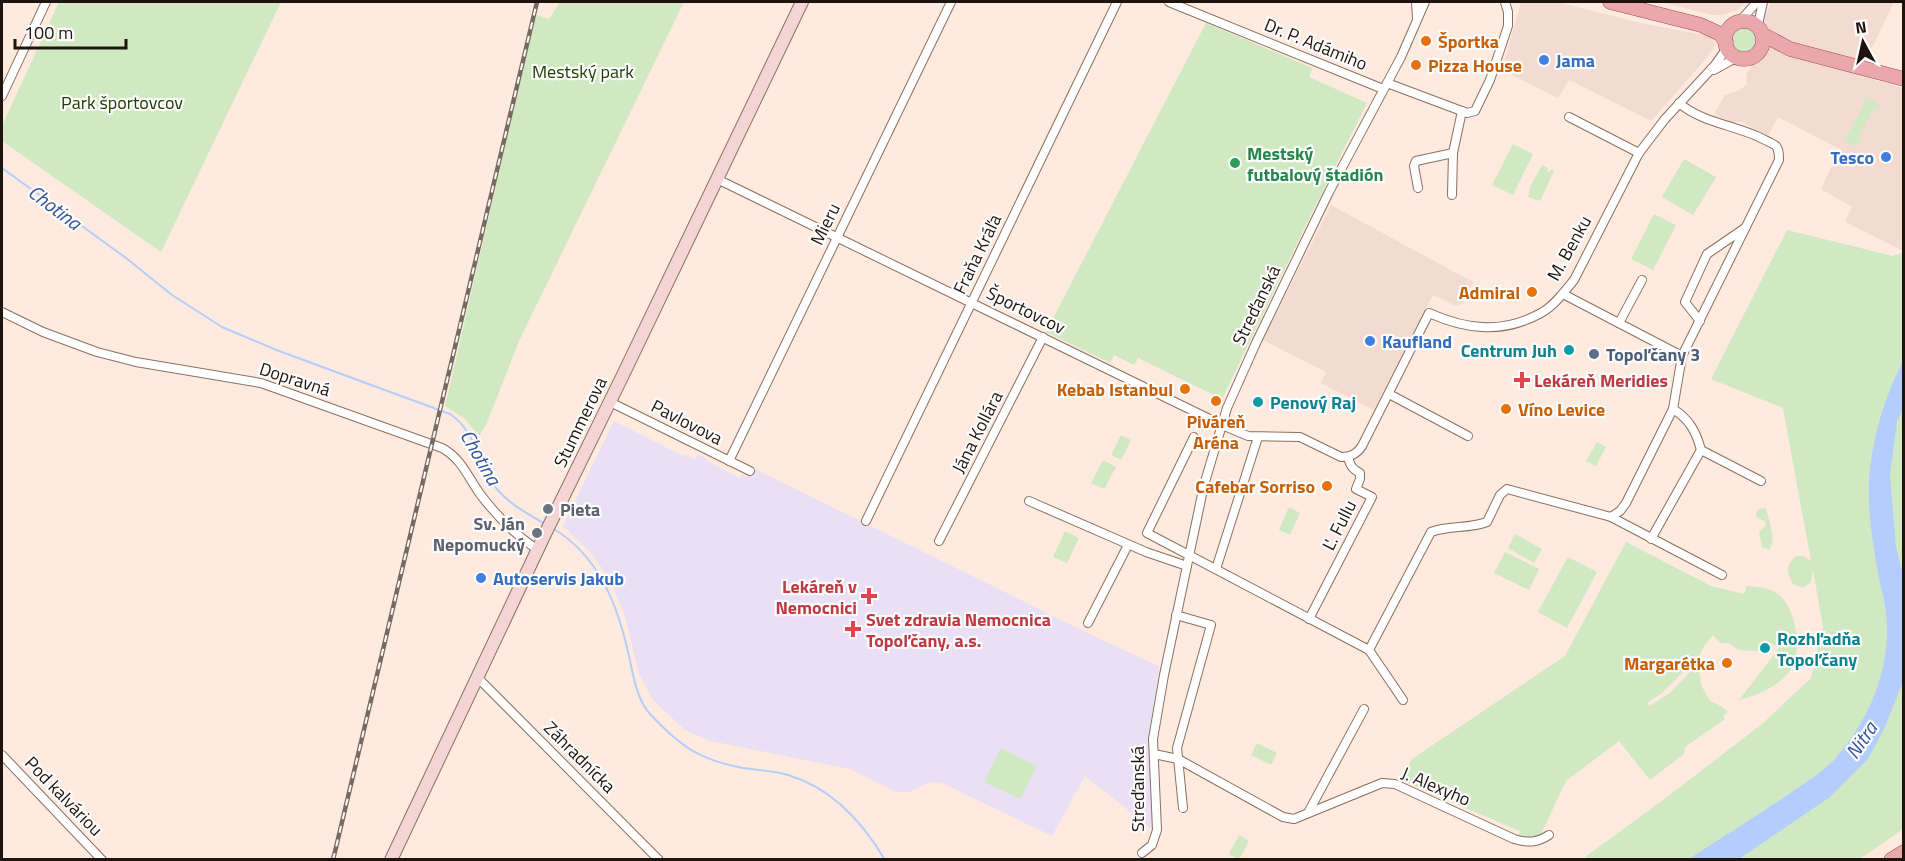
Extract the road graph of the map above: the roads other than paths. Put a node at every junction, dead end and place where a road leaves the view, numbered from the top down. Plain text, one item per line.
1 (46, 2) edge
2 (802, 2) edge
3 (951, 2) edge
4 (1117, 2) edge
5 (1168, 2) edge
6 (1416, 2) edge
7 (1425, 2) edge
8 (1504, 2) edge
9 (1610, 2) edge
10 (1757, 2) edge
11 (1763, 2) edge
12 (1417, 20) junction
13 (1736, 24) junction
14 (1701, 26) junction
15 (1761, 32) junction
16 (1726, 45) junction
17 (1790, 49) junction
18 (1759, 52) junction
19 (1740, 58) junction
20 (1904, 79) edge
21 (1700, 82) junction
22 (1385, 86) junction
23 (2, 96) edge
24 (1680, 104) junction
25 (1462, 111) junction
26 (1569, 117) dead end
27 (1453, 153) junction
28 (1639, 153) junction
29 (717, 179) junction
30 (1418, 188) dead end
31 (1452, 195) dead end
32 (1745, 228) junction
33 (837, 237) junction
34 (1642, 280) dead end
35 (1563, 294) junction
36 (971, 303) junction
37 (2, 312) edge
38 (1700, 321) junction
39 (1619, 323) junction
40 (1043, 337) junction
41 (1682, 356) junction
42 (1389, 394) junction
43 (610, 402) junction
44 (1673, 409) junction
45 (1222, 425) junction
46 (1468, 436) dead end
47 (1258, 437) junction
48 (1194, 438) dead end
49 (1701, 450) junction
50 (1348, 457) junction
51 (729, 461) junction
52 (750, 471) dead end
53 (1761, 481) dead end
54 (1029, 501) dead end
55 (1611, 517) junction
56 (866, 521) dead end
57 (1651, 539) junction
58 (939, 541) dead end
59 (1128, 545) junction
60 (538, 550) junction
61 (1189, 555) junction
62 (1187, 566) junction
63 (1216, 569) junction
64 (1722, 576) dead end
65 (1176, 615) junction
66 (1309, 619) junction
67 (1088, 623) dead end
68 (1368, 650) junction
69 (478, 678) junction
70 (1403, 700) dead end
71 (1364, 709) dead end
72 (1154, 754) junction
73 (2, 755) edge
74 (1178, 759) junction
75 (1183, 808) dead end
76 (1309, 811) junction
77 (1549, 835) dead end
78 (1904, 852) edge
79 (1142, 853) dead end
80 (102, 860) edge
81 (391, 860) edge
82 (659, 860) edge
83 (1891, 860) edge

1 - 23 street
2 - 29 street, Stummerova
3 - 33 street, Mieru
4 - 36 street, Fraňa Kráľa
5 - 22 street, Dr. P. Adámiho
6 - 12 street, Streďanská
7 - 12 street, Streďanská
8 - 25 street
9 - 14 main road
10 - 13 street
11 - 15 street
12 - 22 street, Streďanská
13 - 14 main road
13 - 15 main road
13 - 16 main road
14 - 16 main road
15 - 17 main road
15 - 18 main road
16 - 19 main road
16 - 21 street, M. Benku
17 - 18 main road
17 - 20 main road
18 - 19 main road
19 - 21 street, M. Benku
21 - 24 street, M. Benku
22 - 25 street
22 - 45 street, Streďanská
24 - 28 street, M. Benku
24 - 32 street
25 - 27 street
26 - 28 street
27 - 30 street
27 - 31 street
28 - 35 street, M. Benku
29 - 33 street, Športovcov
29 - 43 street, Stummerova
32 - 38 street
32 - 38 street
33 - 36 street, Športovcov
33 - 51 street, Mieru
34 - 39 street
35 - 39 street
35 - 42 street, M. Benku
36 - 40 street, Športovcov
36 - 56 street, Fraňa Kráľa
37 - 60 street, Dopravná
38 - 41 street
39 - 41 street
40 - 45 street, Športovcov
40 - 58 street, Jána Kollára
41 - 44 street
42 - 46 street
42 - 50 street
43 - 51 street, Pavlovova
43 - 60 street, Stummerova
44 - 49 street
44 - 55 street
45 - 47 street, Športovcov
45 - 61 street, Streďanská
47 - 50 street, Športovcov
47 - 63 street
48 - 61 street
49 - 53 street
49 - 57 street
50 - 66 street, Ľ. Fullu
51 - 52 street, Pavlovova
54 - 59 street
55 - 57 street
55 - 68 street
57 - 64 street
59 - 62 street
59 - 67 street
60 - 69 street, Stummerova
61 - 62 street, Streďanská
61 - 63 street
62 - 65 street, Streďanská
63 - 66 street
65 - 72 street, Streďanská
65 - 74 street
66 - 68 street
68 - 70 street
69 - 81 street, Stummerova
69 - 82 street, Záhradnícka
71 - 76 street
72 - 74 street, J. Alexyho
72 - 79 street, Streďanská
73 - 80 street, Pod kalváriou
74 - 75 street
74 - 76 street, J. Alexyho
76 - 77 street, J. Alexyho
78 - 83 main road

